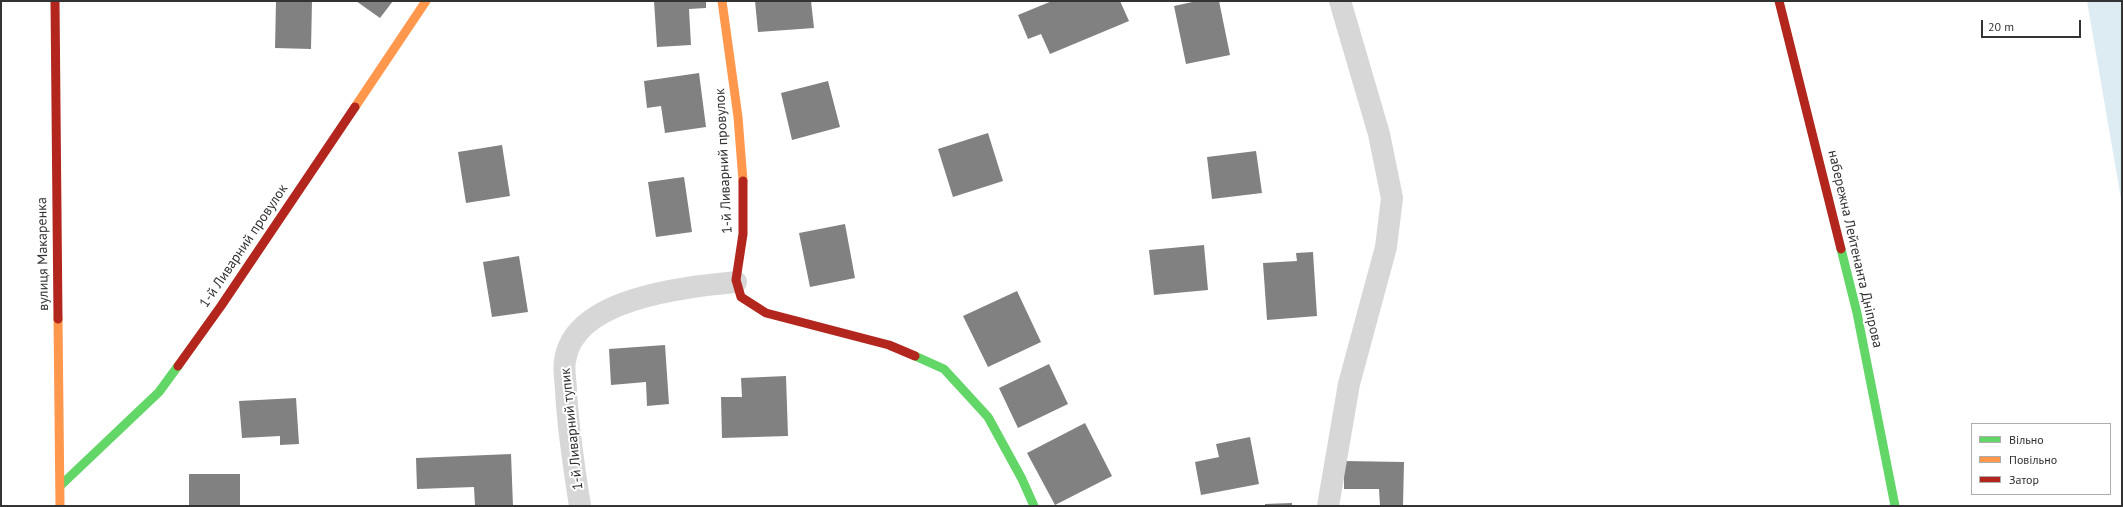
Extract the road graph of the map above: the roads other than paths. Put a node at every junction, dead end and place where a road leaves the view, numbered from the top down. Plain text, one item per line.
1 (55, 1) edge
2 (426, 1) edge
3 (722, 1) edge
4 (1340, 1) edge
5 (1779, 1) edge
6 (736, 282) junction
7 (60, 486) junction
8 (60, 506) edge
9 (580, 506) edge
10 (1034, 506) edge
11 (1328, 506) edge
12 (1895, 506) edge

1 - 7 street, вулиця Макаренка
2 - 7 street, 1-й Ливарний провулок
3 - 6 street, 1-й Ливарний провулок
4 - 11 street
5 - 12 street, набережна Лейтенанта Дніпрова
6 - 9 street, 1-й Ливарний тупик
6 - 10 street
7 - 8 street, вулиця Макаренка

